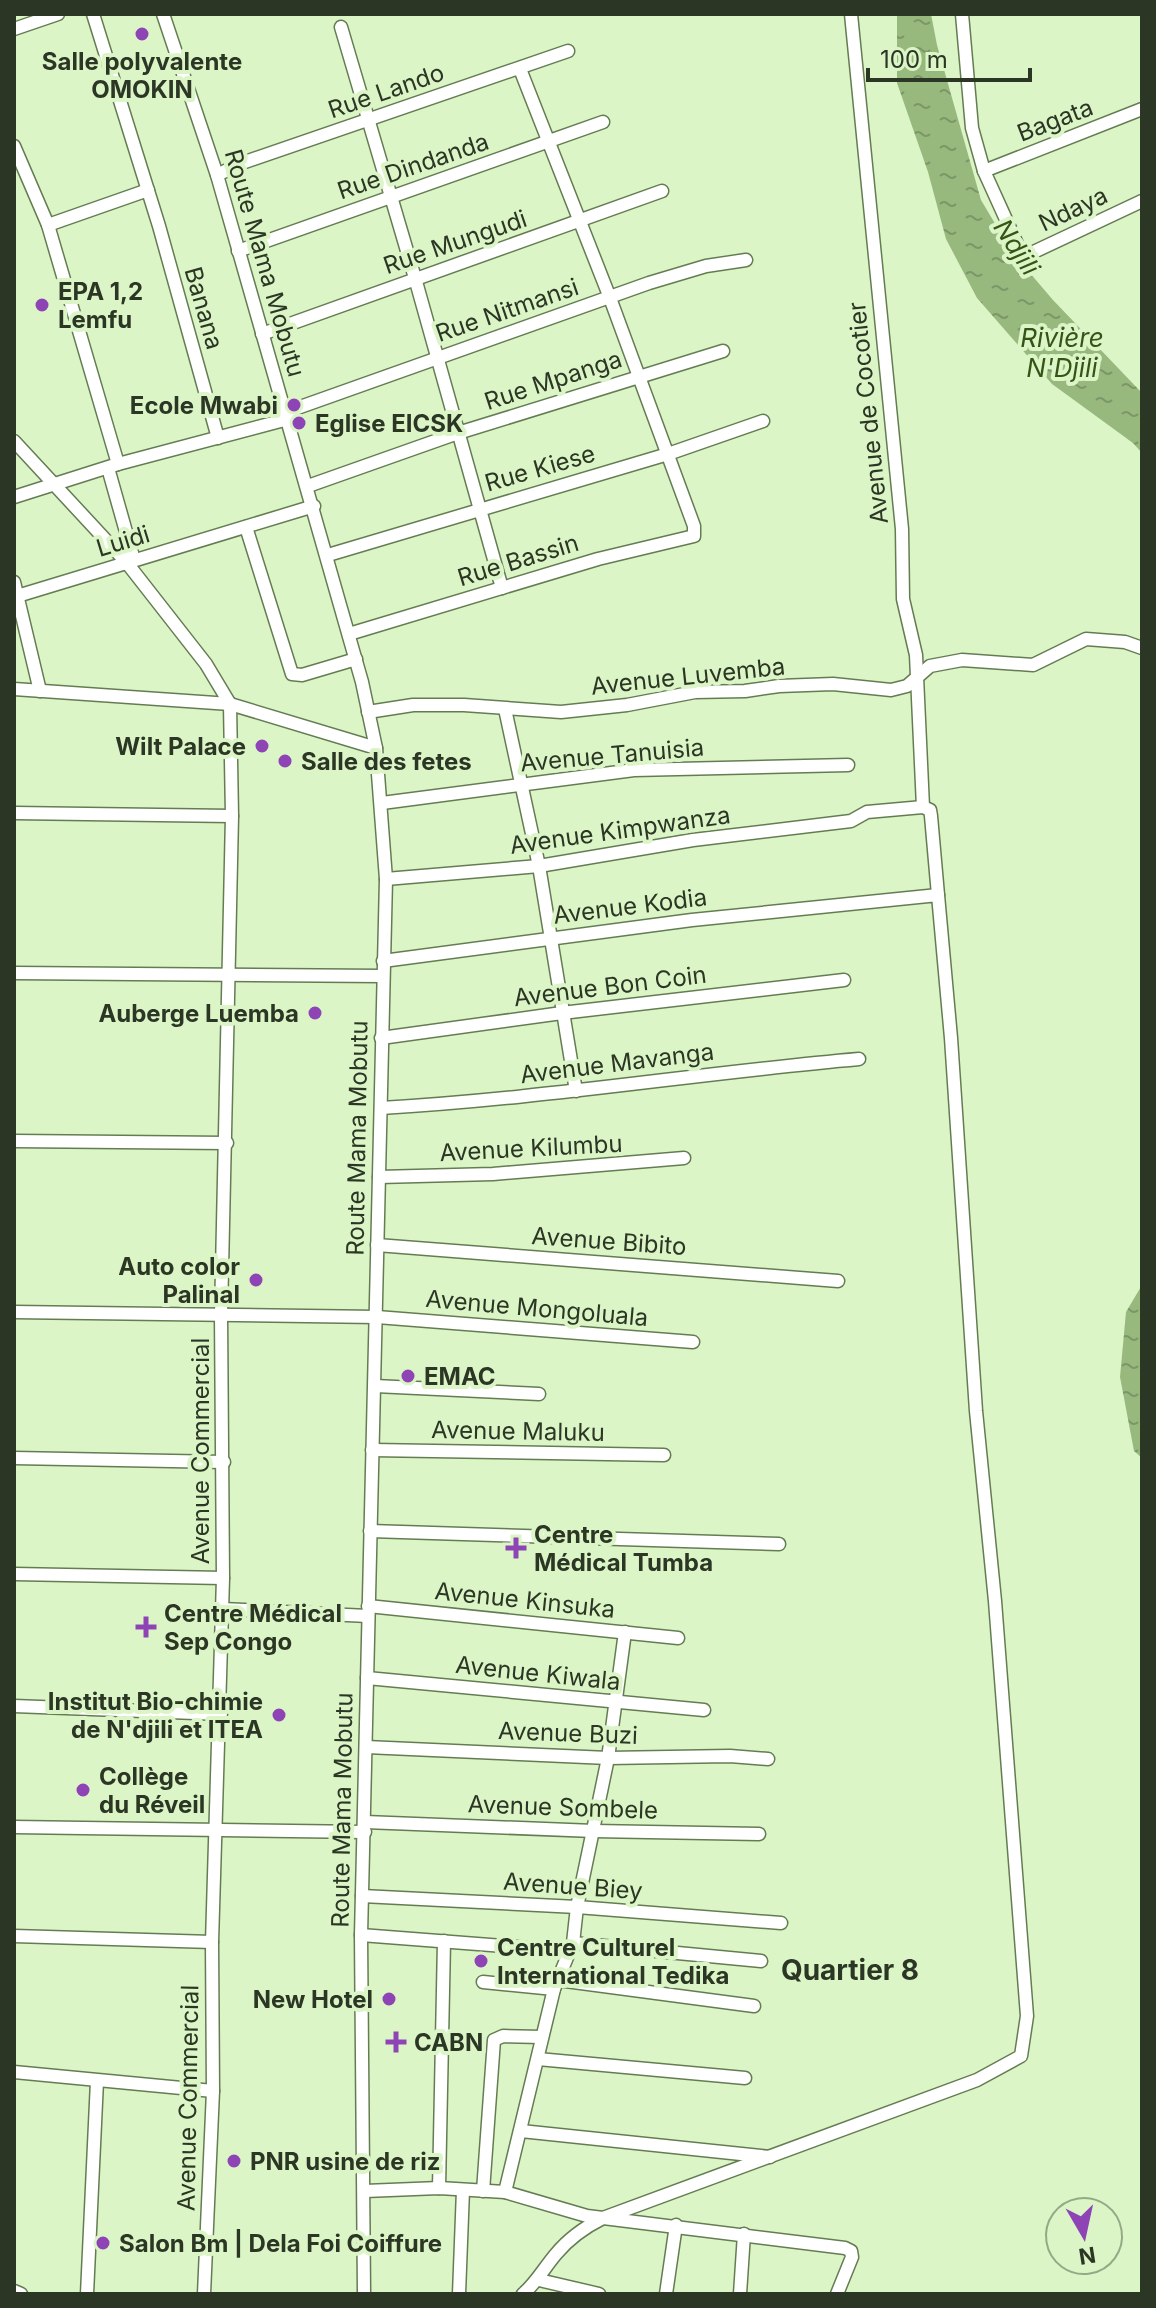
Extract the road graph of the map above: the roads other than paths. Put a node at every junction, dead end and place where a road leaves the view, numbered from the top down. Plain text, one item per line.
1 (58, 14) edge
2 (93, 14) edge
3 (163, 14) edge
4 (851, 14) edge
5 (962, 14) edge
6 (341, 27) dead end
7 (14, 29) edge
8 (568, 51) dead end
9 (520, 69) junction
10 (1142, 109) edge
11 (368, 121) junction
12 (603, 122) dead end
13 (547, 143) junction
14 (14, 146) edge
15 (984, 171) junction
16 (217, 175) junction
17 (148, 190) junction
18 (662, 191) dead end
19 (391, 198) junction
20 (1142, 201) edge
21 (579, 222) junction
22 (48, 225) junction
23 (238, 251) junction
24 (746, 260) dead end
25 (415, 278) junction
26 (610, 298) junction
27 (262, 334) junction
28 (723, 351) dead end
29 (436, 358) junction
30 (638, 376) junction
31 (287, 416) junction
32 (763, 421) dead end
33 (458, 433) junction
34 (218, 438) junction
35 (14, 441) edge
36 (668, 454) junction
37 (113, 466) junction
38 (51, 484) junction
39 (308, 486) junction
40 (14, 497) edge
41 (314, 506) junction
42 (479, 509) junction
43 (246, 527) junction
44 (328, 555) junction
45 (130, 561) junction
46 (14, 582) edge
47 (502, 588) junction
48 (16, 596) edge
49 (349, 634) junction
50 (1142, 648) edge
51 (356, 659) junction
52 (916, 678) junction
53 (14, 689) edge
54 (40, 691) junction
55 (230, 704) junction
56 (505, 709) junction
57 (368, 712) junction
58 (376, 748) junction
59 (848, 765) dead end
60 (520, 785) junction
61 (382, 803) junction
62 (923, 807) junction
63 (14, 813) edge
64 (232, 816) junction
65 (539, 866) junction
66 (386, 879) junction
67 (938, 895) junction
68 (550, 938) junction
69 (383, 961) junction
70 (14, 973) edge
71 (228, 975) junction
72 (383, 976) junction
73 (844, 980) dead end
74 (562, 1013) junction
75 (381, 1038) junction
76 (859, 1059) dead end
77 (576, 1091) junction
78 (381, 1108) junction
79 (14, 1141) edge
80 (227, 1143) junction
81 (684, 1158) dead end
82 (379, 1177) junction
83 (377, 1245) junction
84 (838, 1281) dead end
85 (14, 1312) edge
86 (221, 1315) junction
87 (377, 1317) junction
88 (693, 1342) dead end
89 (375, 1386) junction
90 (539, 1394) dead end
91 (372, 1450) junction
92 (664, 1455) dead end
93 (14, 1458) edge
94 (224, 1462) junction
95 (370, 1531) junction
96 (779, 1544) dead end
97 (14, 1574) edge
98 (223, 1578) junction
99 (222, 1609) junction
100 (368, 1611) junction
101 (625, 1632) junction
102 (678, 1638) dead end
103 (367, 1678) junction
104 (617, 1703) junction
105 (14, 1706) edge
106 (704, 1710) dead end
107 (221, 1714) junction
108 (366, 1747) junction
109 (608, 1758) junction
110 (768, 1759) dead end
111 (14, 1827) edge
112 (365, 1827) junction
113 (215, 1828) junction
114 (594, 1831) junction
115 (759, 1834) dead end
116 (362, 1896) junction
117 (577, 1907) junction
118 (781, 1923) dead end
119 (361, 1935) junction
120 (14, 1936) edge
121 (444, 1941) junction
122 (212, 1942) junction
123 (570, 1947) junction
124 (761, 1961) dead end
125 (483, 1982) dead end
126 (556, 1984) junction
127 (754, 2006) dead end
128 (542, 2037) junction
129 (538, 2059) junction
130 (14, 2072) edge
131 (745, 2078) dead end
132 (97, 2081) junction
133 (213, 2091) junction
134 (521, 2131) junction
135 (773, 2157) junction
136 (439, 2188) junction
137 (463, 2190) junction
138 (365, 2191) junction
139 (483, 2191) junction
140 (505, 2192) junction
141 (603, 2218) junction
142 (676, 2225) junction
143 (744, 2234) junction
144 (539, 2280) junction
145 (14, 2291) edge
146 (361, 2292) edge
147 (21, 2294) edge
148 (87, 2294) edge
149 (204, 2294) edge
150 (459, 2294) edge
151 (523, 2294) edge
152 (599, 2294) edge
153 (666, 2294) edge
154 (740, 2294) edge
155 (837, 2294) edge

1 - 7 street
2 - 17 street, Banana
3 - 16 street, Route Mama Mobutu
4 - 52 street, Avenue de Cocotier
5 - 15 street
6 - 11 street
8 - 9 street, Rue Lando
9 - 11 street, Rue Lando
9 - 13 street
10 - 15 street, Bagata
11 - 16 street, Rue Lando
11 - 19 street
12 - 13 street, Rue Dindanda
13 - 19 street, Rue Dindanda
13 - 21 street
14 - 22 street
15 - 20 street, Ndaya
16 - 23 street, Route Mama Mobutu
17 - 22 street
17 - 34 street, Banana
18 - 21 street, Rue Mungudi
19 - 23 street, Rue Dindanda
19 - 25 street
21 - 25 street, Rue Mungudi
21 - 26 street
22 - 37 street
23 - 27 street, Route Mama Mobutu
24 - 26 street, Rue Nitmansi
25 - 27 street, Rue Mungudi
25 - 29 street
26 - 29 street, Rue Nitmansi
26 - 30 street
27 - 31 street, Route Mama Mobutu
28 - 30 street, Rue Mpanga
29 - 31 street, Rue Nitmansi
29 - 33 street
30 - 33 street, Rue Mpanga
30 - 36 street
31 - 34 street
31 - 39 street, Route Mama Mobutu
32 - 36 street, Rue Kiese
33 - 39 street, Rue Mpanga
33 - 42 street
34 - 37 street
35 - 38 street
36 - 42 street, Rue Kiese
36 - 47 street, Rue Bassin
37 - 38 street
37 - 45 street
38 - 40 street
38 - 45 street
39 - 41 street, Route Mama Mobutu
41 - 43 street, Luidi
41 - 44 street, Route Mama Mobutu
42 - 44 street, Rue Kiese
42 - 47 street
43 - 45 street, Luidi
43 - 51 street
44 - 49 street, Route Mama Mobutu
45 - 48 street, Luidi
45 - 55 street
46 - 48 street
47 - 49 street, Rue Bassin
48 - 54 street
49 - 51 street, Route Mama Mobutu
50 - 52 street, Avenue Luvemba
51 - 57 street, Route Mama Mobutu
52 - 56 street, Avenue Luvemba
52 - 62 street, Avenue de Cocotier
53 - 54 street
54 - 55 street
55 - 58 street
55 - 64 street, Avenue Commercial
56 - 57 street, Avenue Luvemba
56 - 60 street
57 - 58 street, Route Mama Mobutu
58 - 61 street, Route Mama Mobutu
59 - 60 street, Avenue Tanuisia
60 - 61 street, Avenue Tanuisia
60 - 65 street
61 - 66 street, Route Mama Mobutu
62 - 65 street, Avenue Kimpwanza
62 - 67 street, Avenue de Cocotier
63 - 64 street
64 - 71 street, Avenue Commercial
65 - 66 street, Avenue Kimpwanza
65 - 68 street
66 - 69 street, Route Mama Mobutu
67 - 68 street, Avenue Kodia
67 - 135 street
68 - 69 street, Avenue Kodia
68 - 74 street
69 - 72 street, Route Mama Mobutu
70 - 71 street
71 - 72 street
71 - 80 street, Avenue Commercial
72 - 75 street, Route Mama Mobutu
73 - 74 street, Avenue Bon Coin
74 - 75 street, Avenue Bon Coin
74 - 77 street
75 - 78 street, Route Mama Mobutu
76 - 77 street, Avenue Mavanga
77 - 78 street, Avenue Mavanga
78 - 82 street, Route Mama Mobutu
79 - 80 street
80 - 86 street, Avenue Commercial
81 - 82 street, Avenue Kilumbu
82 - 83 street, Route Mama Mobutu
83 - 84 street, Avenue Bibito
83 - 87 street, Route Mama Mobutu
85 - 86 street, Avenue Mongoluala
86 - 87 street, Avenue Mongoluala
86 - 94 street, Avenue Commercial
87 - 88 street, Avenue Mongoluala
87 - 89 street, Route Mama Mobutu
89 - 90 street
89 - 91 street, Route Mama Mobutu
91 - 92 street, Avenue Maluku
91 - 95 street, Route Mama Mobutu
93 - 94 street
94 - 98 street, Avenue Commercial
95 - 96 street
95 - 100 street, Route Mama Mobutu
97 - 98 street
98 - 99 street, Avenue Commercial
99 - 100 street, Avenue Kinsuka
99 - 107 street, Avenue Commercial
100 - 101 street, Avenue Kinsuka
100 - 103 street, Route Mama Mobutu
101 - 102 street, Avenue Kinsuka
101 - 104 street
103 - 104 street, Avenue Kiwala
103 - 108 street, Route Mama Mobutu
104 - 106 street, Avenue Kiwala
104 - 109 street
105 - 107 street
107 - 113 street, Avenue Commercial
108 - 109 street, Avenue Buzi
108 - 112 street, Route Mama Mobutu
109 - 110 street, Avenue Buzi
109 - 114 street
111 - 113 street, Avenue Sombele
112 - 113 street, Avenue Sombele
112 - 114 street, Avenue Sombele
112 - 116 street, Route Mama Mobutu
113 - 122 street, Avenue Commercial
114 - 115 street, Avenue Sombele
114 - 117 street
116 - 117 street, Avenue Biey
116 - 119 street, Route Mama Mobutu
117 - 118 street, Avenue Biey
117 - 123 street
119 - 121 street
119 - 138 street, Route Mama Mobutu
120 - 122 street
121 - 123 street
121 - 136 street
122 - 133 street, Avenue Commercial
123 - 124 street
123 - 126 street
125 - 126 street
126 - 127 street
126 - 128 street
128 - 129 street
128 - 139 street
129 - 131 street
129 - 134 street
130 - 132 street
132 - 133 street
132 - 148 street
133 - 149 street, Avenue Commercial
134 - 135 street
134 - 140 street
135 - 141 street
136 - 137 street
136 - 138 street
137 - 139 street
137 - 150 street
138 - 146 street, Route Mama Mobutu
139 - 140 street
140 - 141 street
141 - 142 street
141 - 144 street
142 - 143 street
142 - 153 street
143 - 154 street
143 - 155 street
144 - 151 street
144 - 152 street
145 - 147 street

